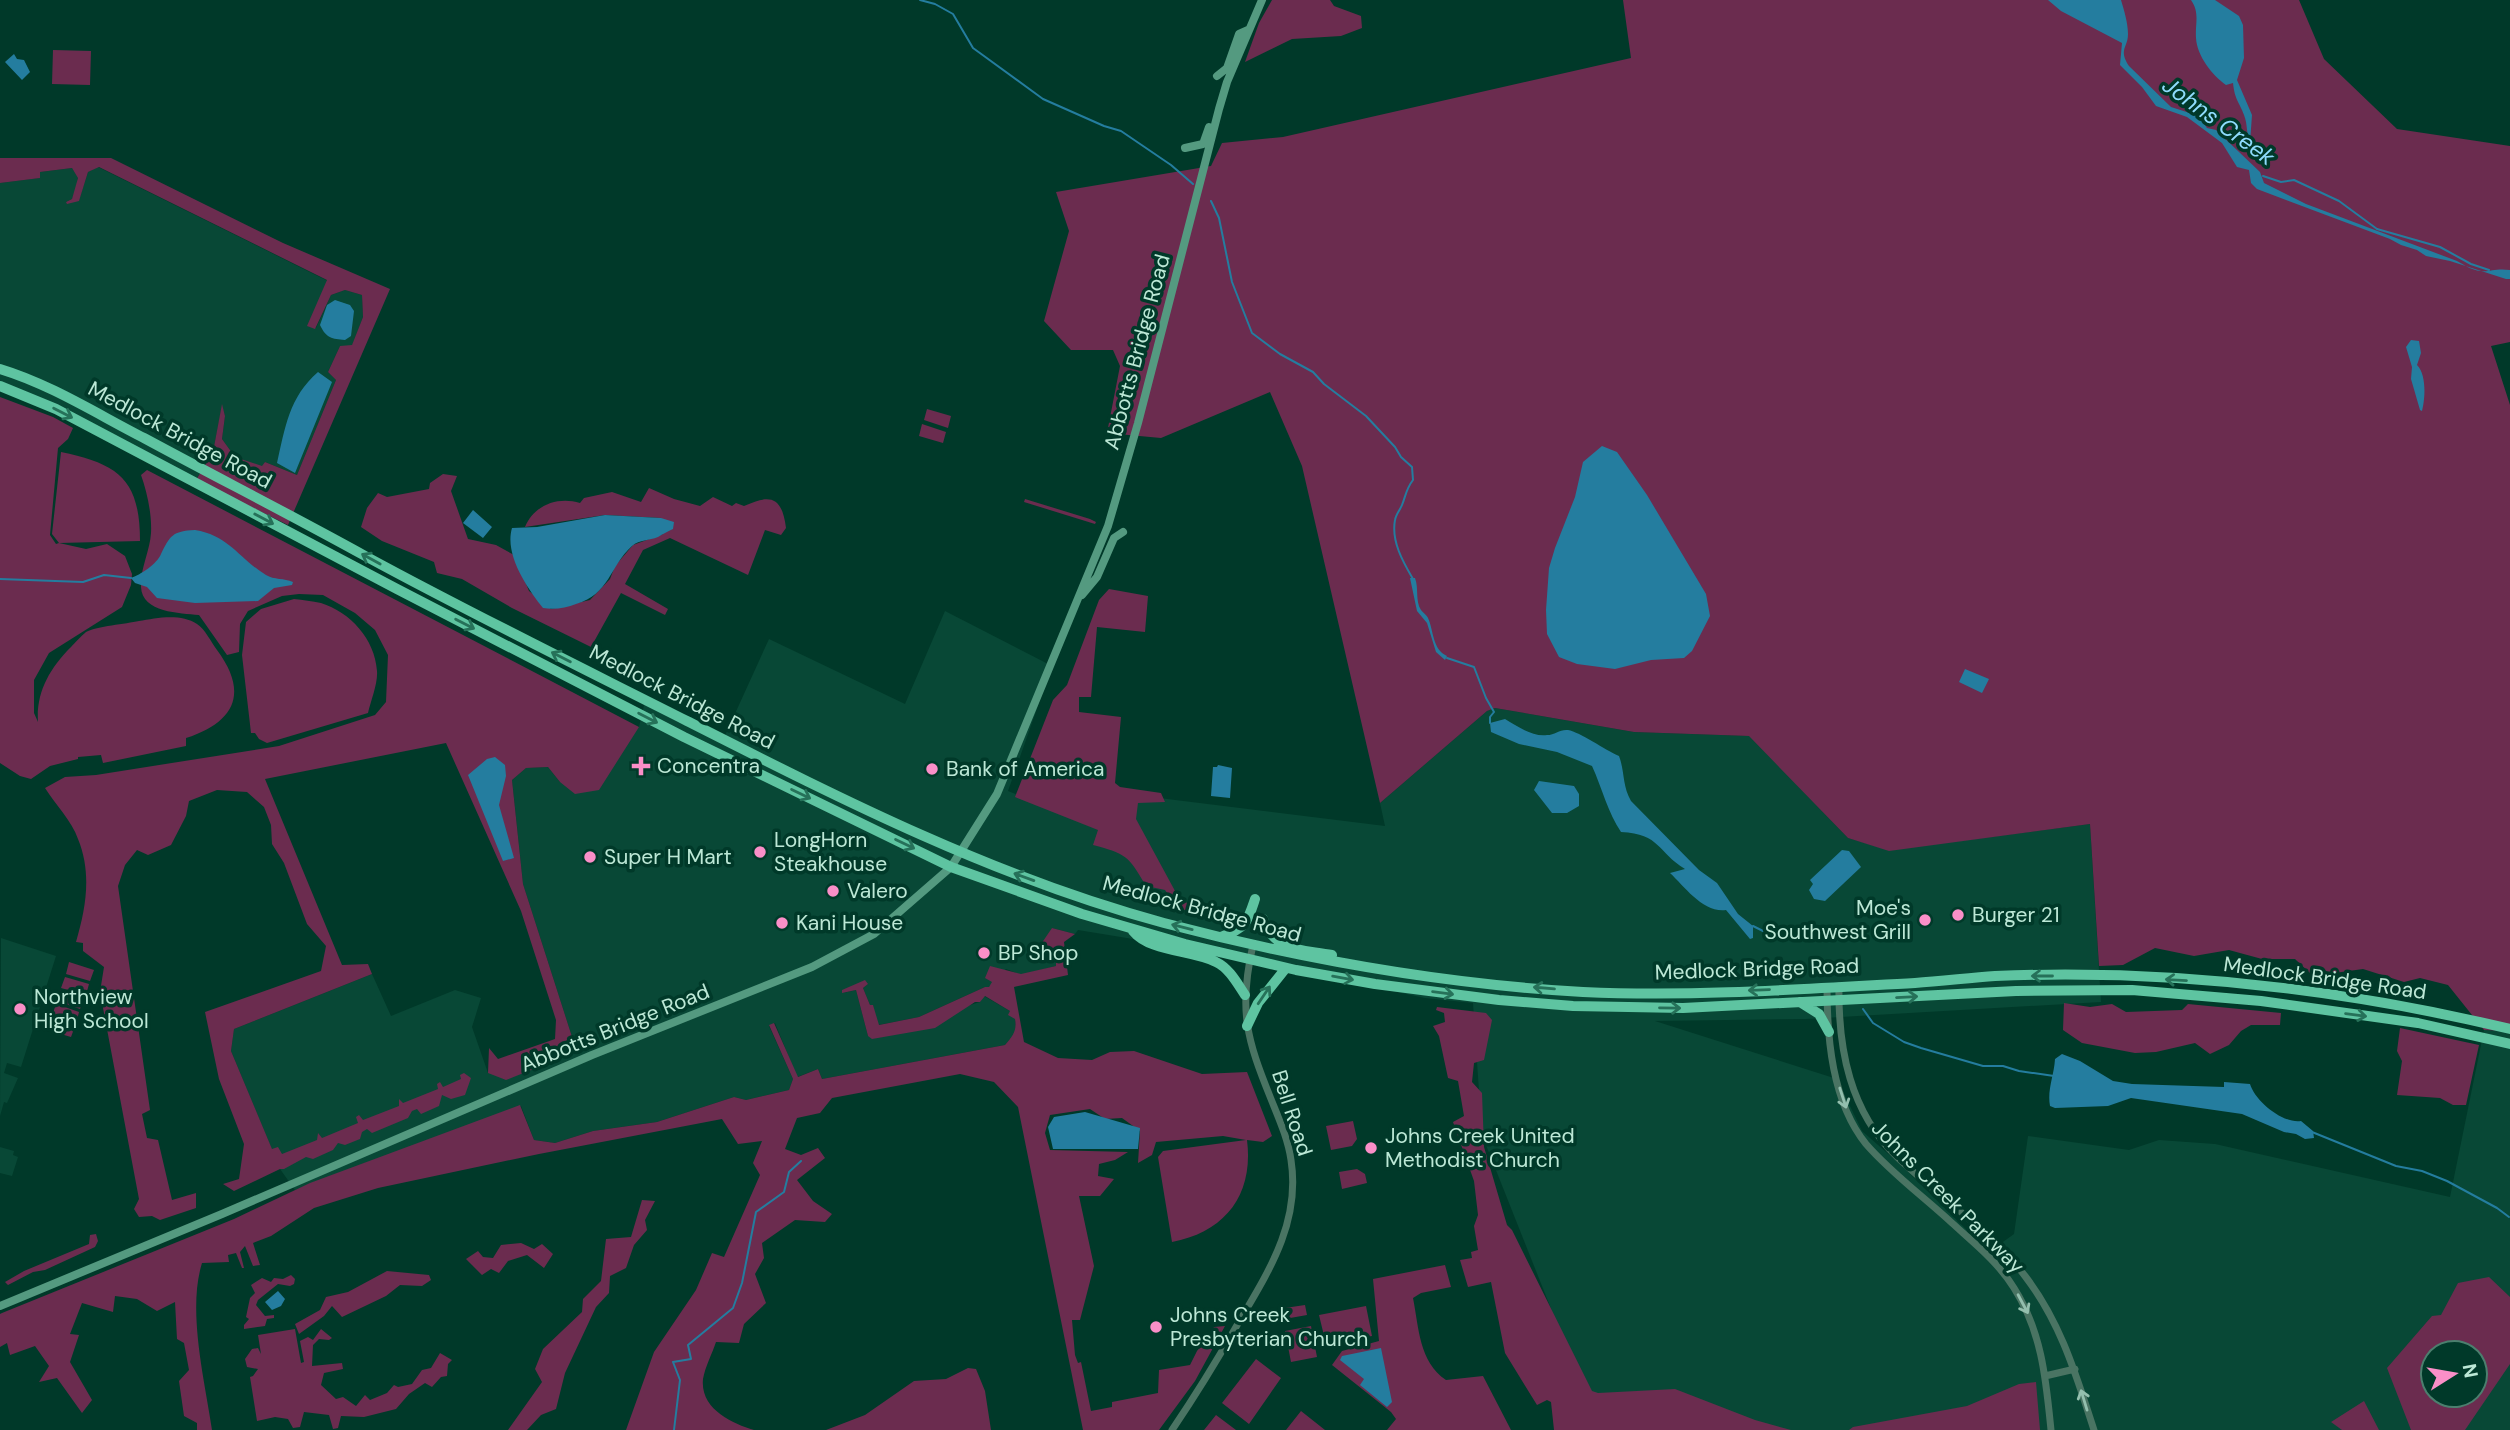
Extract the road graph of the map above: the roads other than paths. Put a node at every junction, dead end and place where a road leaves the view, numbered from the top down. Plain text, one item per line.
1 (1262, 0) edge
2 (1248, 30) junction
3 (1217, 76) dead end
4 (1219, 109) junction
5 (1185, 148) dead end
6 (0, 369) edge
7 (0, 386) edge
8 (1123, 532) dead end
9 (1078, 600) junction
10 (962, 853) junction
11 (951, 867) junction
12 (1255, 899) dead end
13 (1263, 919) dead end
14 (1131, 928) junction
15 (1220, 937) junction
16 (1254, 945) junction
17 (1250, 960) junction
18 (1286, 968) junction
19 (1386, 971) junction
20 (1839, 986) junction
21 (1827, 987) junction
22 (1245, 995) junction
23 (1827, 1000) junction
24 (1839, 1000) junction
25 (1799, 1002) junction
26 (1247, 1026) junction
27 (2510, 1029) edge
28 (1829, 1032) junction
29 (2510, 1044) edge
30 (0, 1306) edge
31 (2075, 1369) junction
32 (2045, 1376) junction
33 (1172, 1430) edge
34 (2051, 1430) edge
35 (2094, 1430) edge

1 - 2 main road, Abbotts Bridge Road
2 - 3 main road, Abbotts Bridge Road
2 - 4 main road, Abbotts Bridge Road
4 - 5 main road, Abbotts Bridge Road
4 - 9 main road, Abbotts Bridge Road
10 -> 6 highway, Medlock Bridge Road
7 -> 11 highway, Medlock Bridge Road
8 - 9 main road, Abbotts Bridge Road
9 - 10 main road, Abbotts Bridge Road
10 - 11 main road, Abbotts Bridge Road
15 -> 10 highway, Medlock Bridge Road
11 - 14 highway, Medlock Bridge Road
11 - 30 main road, Abbotts Bridge Road
12 - 15 highway
13 - 19 highway
14 - 17 highway, Medlock Bridge Road
14 - 22 highway
15 - 16 highway, Medlock Bridge Road
16 - 17 street, Bell Road
16 - 19 highway, Medlock Bridge Road
17 - 18 highway, Medlock Bridge Road
17 - 22 street, Bell Road
18 -> 25 highway, Medlock Bridge Road
26 -> 18 highway
21 -> 19 highway, Medlock Bridge Road
20 - 21 highway, Medlock Bridge Road
20 - 24 street, Johns Creek Parkway
27 -> 20 highway, Medlock Bridge Road
21 - 23 street, Johns Creek Parkway
22 - 26 street, Bell Road
23 - 24 highway, Medlock Bridge Road
23 - 25 highway, Medlock Bridge Road
23 - 28 street, Johns Creek Parkway
24 -> 29 highway, Medlock Bridge Road
24 - 31 street, Johns Creek Parkway
25 - 28 highway
26 - 33 street, Bell Road
28 -> 32 street, Johns Creek Parkway
31 - 32 street
35 -> 31 street, Johns Creek Parkway
32 - 34 street, Johns Creek Parkway

